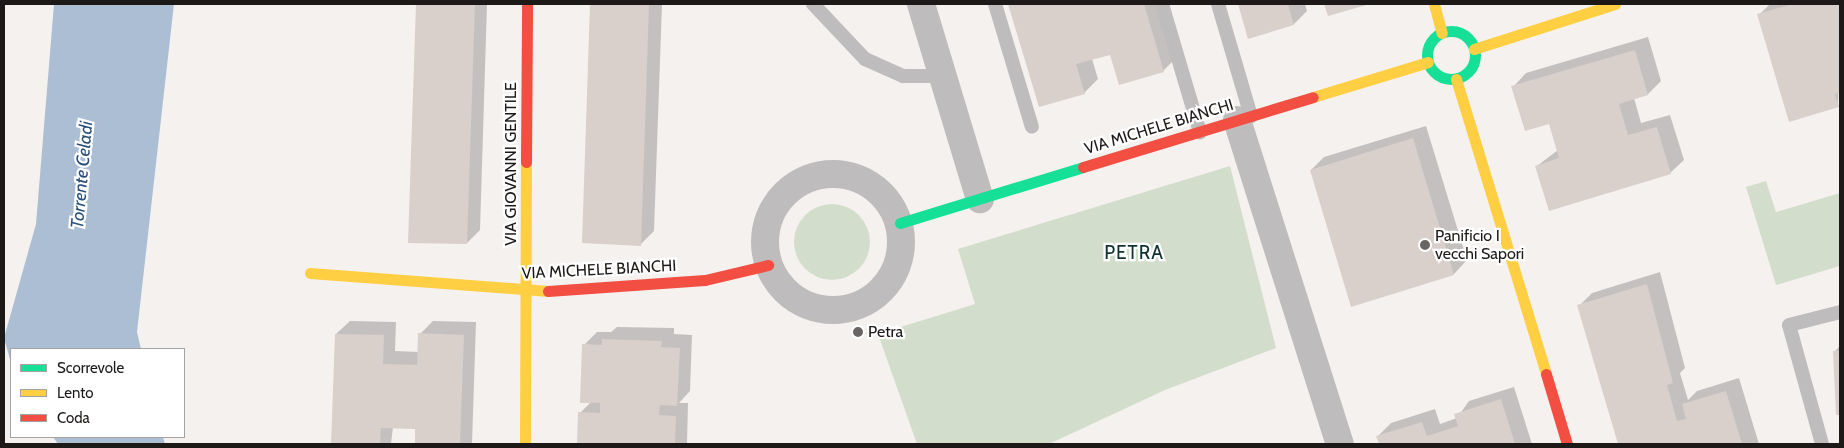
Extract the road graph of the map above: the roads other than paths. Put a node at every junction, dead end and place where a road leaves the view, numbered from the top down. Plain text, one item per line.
1 (527, 4) edge
2 (813, 4) edge
3 (920, 4) edge
4 (995, 4) edge
5 (1162, 4) edge
6 (1218, 4) edge
7 (1434, 4) edge
8 (1615, 4) edge
9 (1442, 32) junction
10 (1474, 49) junction
11 (1428, 62) junction
12 (942, 76) junction
13 (1456, 79) junction
14 (1244, 118) junction
15 (1032, 127) dead end
16 (1200, 132) junction
17 (980, 198) junction
18 (900, 223) junction
19 (768, 265) junction
20 (310, 273) dead end
21 (528, 292) junction
22 (1840, 312) edge
23 (525, 444) edge
24 (1340, 444) edge
25 (1568, 444) edge
26 (1822, 444) edge

1 - 21 street, VIA GIOVANNI GENTILE
2 - 12 lane
3 - 12 street
4 - 15 lane
5 - 16 lane
6 - 14 lane
7 - 9 street
8 - 10 street
9 - 10 street
9 - 11 street
10 - 13 street
11 - 13 street
11 - 14 street, VIA MICHELE BIANCHI
12 - 17 street
13 - 25 street
14 - 16 street, VIA MICHELE BIANCHI
14 - 24 street
16 - 17 street, VIA MICHELE BIANCHI
17 - 18 street, VIA MICHELE BIANCHI
18 - 19 street
18 - 19 street
19 - 21 street, VIA MICHELE BIANCHI
20 - 21 street, VIA MICHELE BIANCHI
21 - 23 street, VIA GIOVANNI GENTILE
22 - 26 lane

